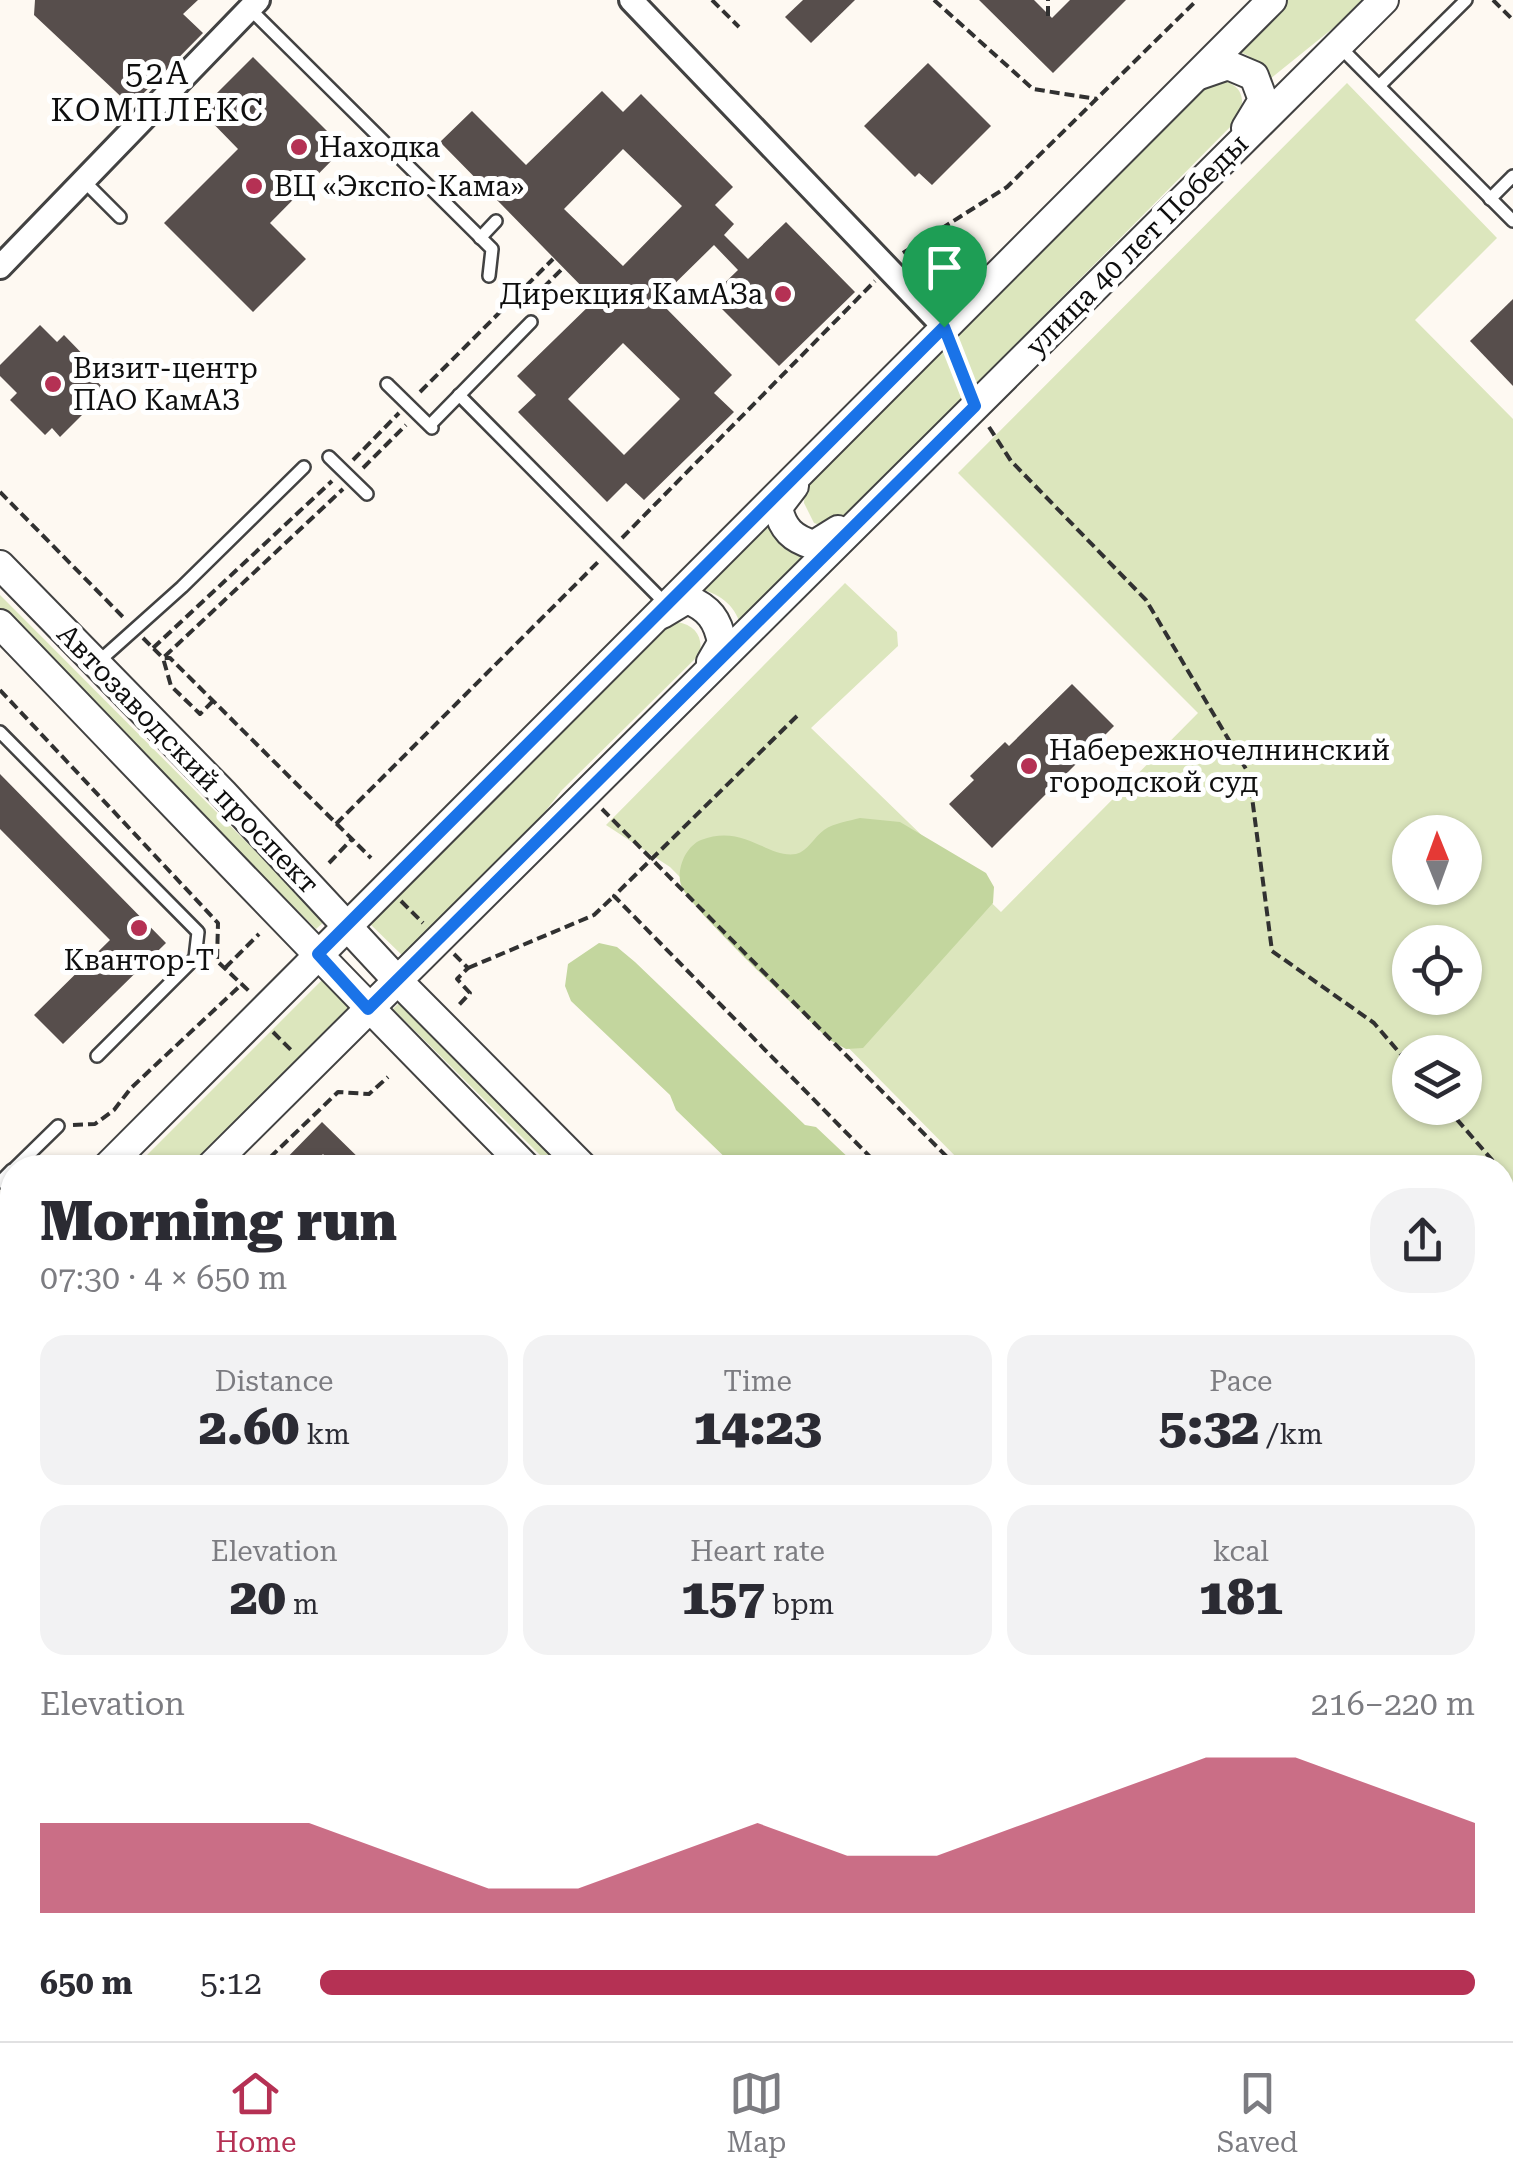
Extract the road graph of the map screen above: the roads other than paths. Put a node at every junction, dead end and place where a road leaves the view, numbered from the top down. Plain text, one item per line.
1 (631, 0) edge
2 (1384, 0) edge
3 (1466, 0) edge
4 (1266, 2) edge
5 (254, 4) edge
6 (1338, 45) junction
7 (1196, 76) junction
8 (1379, 86) junction
9 (1232, 150) junction
10 (1513, 176) edge
11 (83, 180) junction
12 (1490, 198) junction
13 (120, 217) dead end
14 (496, 221) dead end
15 (1513, 222) edge
16 (480, 238) junction
17 (0, 267) edge
18 (489, 276) dead end
19 (531, 322) dead end
20 (944, 327) junction
21 (388, 384) dead end
22 (459, 395) junction
23 (815, 456) junction
24 (329, 457) dead end
25 (304, 468) dead end
26 (367, 494) dead end
27 (870, 510) junction
28 (0, 565) edge
29 (657, 614) junction
30 (0, 624) edge
31 (98, 663) junction
32 (702, 677) junction
33 (0, 732) edge
34 (346, 925) junction
35 (318, 954) junction
36 (397, 980) junction
37 (368, 1009) junction
38 (97, 1056) dead end
39 (58, 1126) road end
40 (28, 1155) edge
41 (119, 1155) edge
42 (222, 1155) edge
43 (514, 1155) edge
44 (571, 1155) edge

1 - 20 street
2 - 6 street, улица 40 лет Победы
3 - 8 lane
4 - 7 street
5 - 11 street
5 - 16 lane
6 - 8 lane
6 - 9 street, улица 40 лет Победы
7 - 9 street
7 - 20 street
8 - 12 lane
9 - 27 street, улица 40 лет Победы
10 - 12 lane
11 - 13 lane
11 - 17 street
12 - 15 lane
14 - 16 lane
16 - 18 lane
19 - 22 lane
20 - 23 street
21 - 22 lane
22 - 29 lane
23 - 27 street
23 - 29 street
24 - 26 lane
25 - 31 lane
27 - 32 street, улица 40 лет Победы
28 - 31 street, Автозаводский проспект
29 - 32 street
29 - 34 street
30 - 35 street, Автозаводский проспект
31 - 34 street, Автозаводский проспект
32 - 36 street, улица 40 лет Победы
33 - 38 lane
34 - 35 street
34 - 36 street, Автозаводский проспект
35 - 37 street, Автозаводский проспект
35 - 41 street
36 - 37 street, улица 40 лет Победы
36 - 44 street, Автозаводский проспект
37 - 42 street, улица 40 лет Победы
37 - 43 street, Автозаводский проспект
39 - 40 lane

